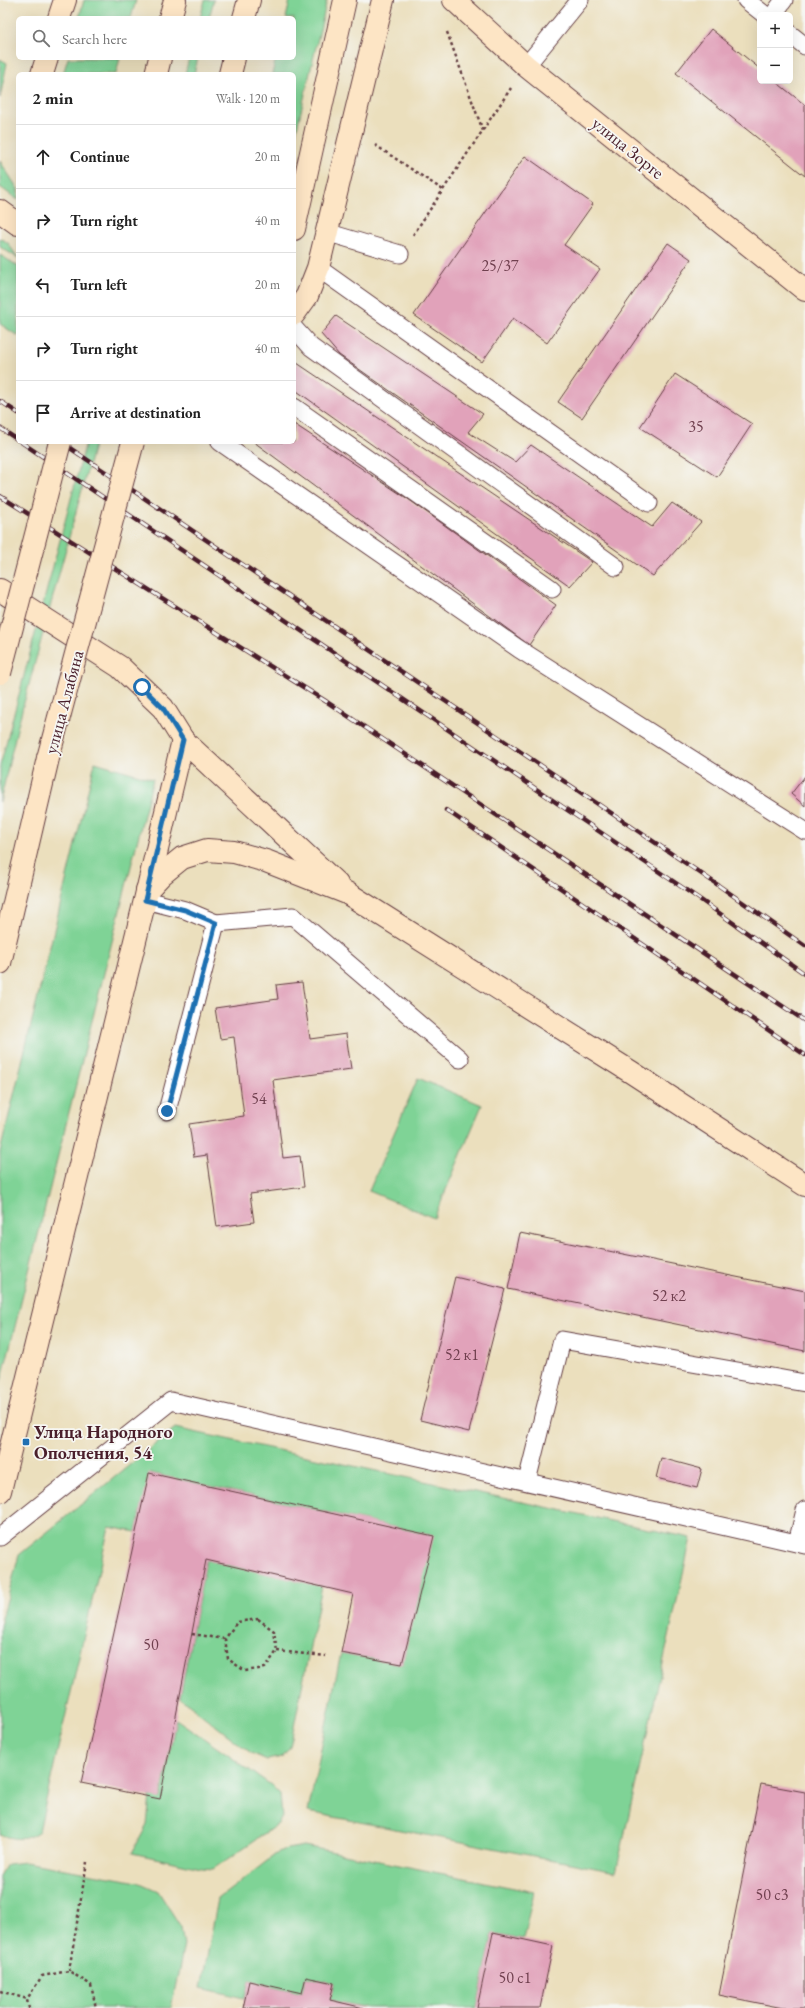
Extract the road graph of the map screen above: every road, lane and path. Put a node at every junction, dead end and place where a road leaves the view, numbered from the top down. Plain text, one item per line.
1 (65, 0) edge
2 (175, 0) edge
3 (249, 0) edge
4 (345, 0) edge
5 (383, 0) edge
6 (454, 0) edge
7 (580, 0) edge
8 (746, 0) edge
9 (784, 0) edge
10 (761, 12) edge
11 (775, 12) edge
12 (61, 16) edge
13 (171, 16) edge
14 (245, 16) edge
15 (446, 29) dead end
16 (793, 36) edge
17 (805, 46) edge
18 (46, 60) edge
19 (160, 60) edge
20 (234, 60) edge
21 (526, 66) junction
22 (43, 72) edge
23 (156, 72) edge
24 (230, 72) edge
25 (483, 131) junction
26 (374, 144) dead end
27 (443, 190) junction
28 (0, 211) edge
29 (296, 220) edge
30 (16, 223) edge
31 (326, 232) junction
32 (400, 254) joint
33 (318, 268) junction
34 (805, 290) edge
35 (296, 311) edge
36 (296, 330) edge
37 (296, 407) edge
38 (59, 444) edge
39 (132, 444) edge
40 (223, 444) edge
41 (649, 503) dead end
42 (616, 567) dead end
43 (552, 589) dead end
44 (0, 590) edge
45 (0, 674) edge
46 (183, 740) junction
47 (805, 831) edge
48 (347, 893) junction
49 (146, 895) junction
50 (216, 923) junction
51 (0, 963) edge
52 (460, 1059) dead end
53 (167, 1111) dead end
54 (805, 1185) edge
55 (805, 1383) edge
56 (527, 1482) junction
57 (0, 1491) edge
58 (805, 1510) edge
59 (0, 1537) edge
60 (801, 1544) edge
61 (192, 1634) dead end
62 (225, 1639) junction
63 (278, 1651) junction
64 (326, 1656) dead end
65 (87, 1862) dead end
66 (69, 1971) junction
67 (0, 1991) edge
68 (28, 1999) junction
69 (29, 2008) edge
70 (96, 2008) edge

1 - 12 street
2 - 13 street
3 - 14 street
4 - 29 street
5 - 31 street
6 - 21 street, улица Зорге
7 - 21 lane
8 - 10 lane
9 - 11 lane
15 - 25 path
16 - 17 lane
18 - 22 street
19 - 23 street
20 - 24 street
21 - 25 path
21 - 34 street, улица Зорге
25 - 27 path
26 - 27 path
27 - 32 path
28 - 30 street
31 - 32 lane
31 - 33 street
33 - 35 street
33 - 41 lane
36 - 42 lane
37 - 43 lane
38 - 45 street, bridge
39 - 51 street, улица Алабяна, bridge
40 - 47 lane
44 - 46 street
46 - 48 street
46 - 49 street
48 - 49 street
48 - 54 street
49 - 50 lane
49 - 57 street
50 - 52 lane
50 - 53 lane
55 - 56 lane
56 - 59 lane
56 - 60 lane
58 - 60 lane
61 - 62 path
62 - 63 path
62 - 63 path
63 - 64 path
65 - 66 path
66 - 68 path
66 - 70 path
67 - 68 path
68 - 69 path

